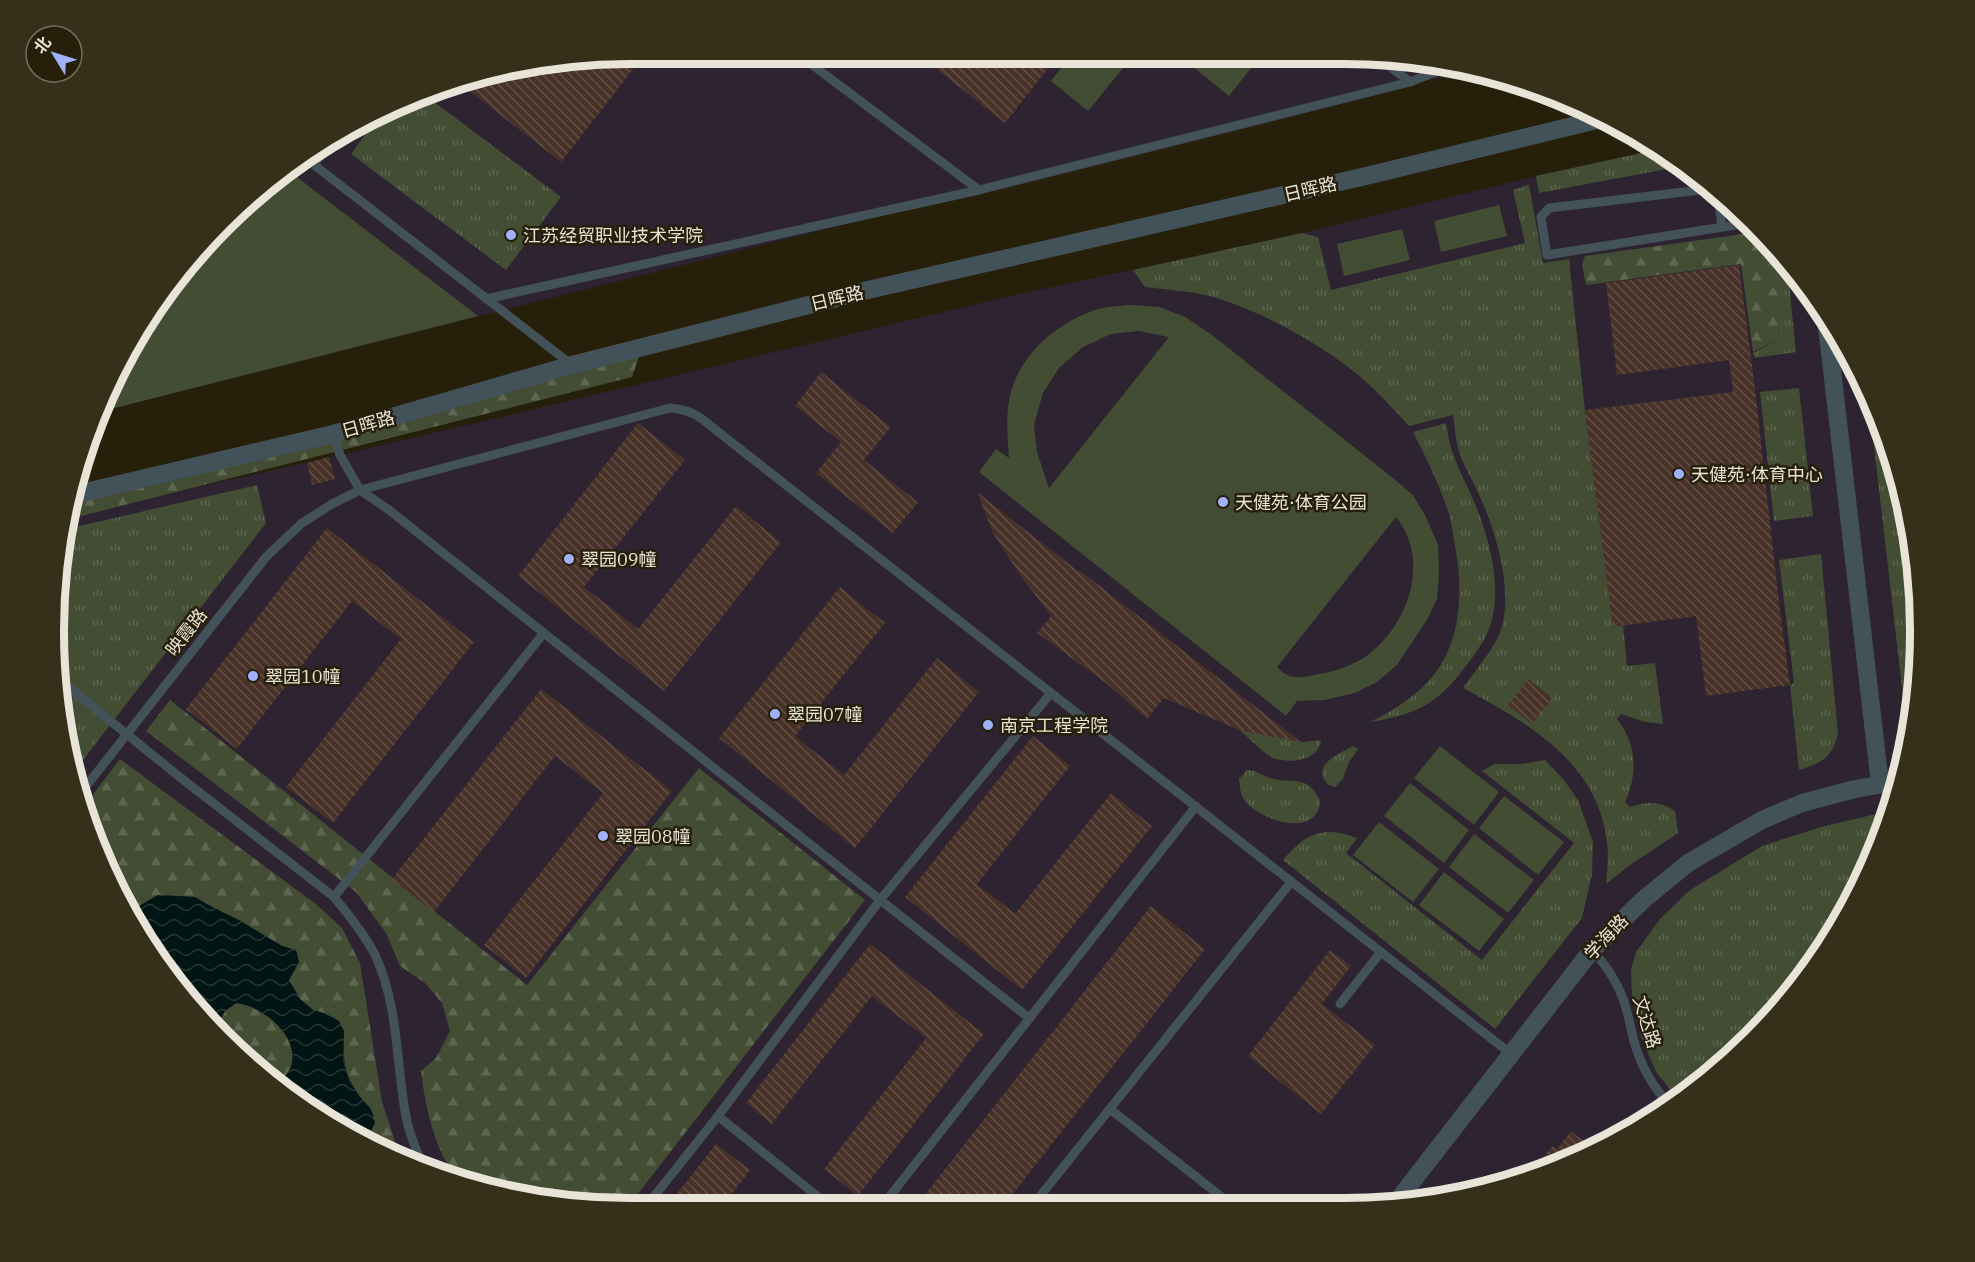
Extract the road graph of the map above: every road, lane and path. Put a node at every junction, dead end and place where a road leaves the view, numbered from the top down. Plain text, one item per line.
1 (811, 64) edge
2 (1390, 67) edge
3 (1436, 72) edge
4 (1410, 82) junction
5 (1591, 121) edge
6 (318, 159) edge
7 (314, 164) joint
8 (980, 190) junction
9 (1699, 190) edge
10 (1719, 206) edge
11 (1739, 224) edge
12 (1722, 227) junction
13 (486, 299) junction
14 (1828, 337) edge
15 (572, 365) junction
16 (333, 434) junction
17 (360, 490) junction
18 (82, 493) edge
19 (543, 634) junction
20 (67, 686) edge
21 (1051, 693) junction
22 (127, 735) junction
23 (1890, 783) edge
24 (1880, 784) junction
25 (86, 786) edge
26 (1196, 806) junction
27 (1291, 882) junction
28 (334, 897) junction
29 (880, 900) junction
30 (1592, 950) junction
31 (1381, 952) junction
32 (1340, 1004) dead end
33 (1029, 1018) junction
34 (1511, 1054) junction
35 (1664, 1099) edge
36 (1110, 1109) junction
37 (718, 1116) junction
38 (419, 1156) edge
39 (1402, 1194) edge
40 (652, 1198) edge
41 (820, 1198) edge
42 (889, 1198) edge
43 (1039, 1198) edge
44 (1223, 1198) edge

1 - 8 lane
2 - 4 lane
3 - 4 lane
4 - 8 lane
5 - 15 street, 日晖路
6 - 7 lane
7 - 13 lane
8 - 13 lane
9 - 12 lane
10 - 12 lane
11 - 12 lane
13 - 15 lane
14 - 24 street
15 - 16 street, 日晖路
16 - 17 lane
16 - 18 street, 日晖路
17 - 19 lane
17 - 21 lane, 映霞路
17 - 22 lane, 映霞路
19 - 28 lane
19 - 29 lane
20 - 22 lane
21 - 26 lane, 映霞路
21 - 29 lane
22 - 25 lane, 映霞路
22 - 28 lane
23 - 24 street, 学海路
24 - 30 street, 学海路
26 - 27 lane, 映霞路
26 - 33 lane
27 - 31 lane, 映霞路
27 - 36 lane
28 - 38 lane
29 - 33 lane
29 - 37 lane
30 - 34 street, 学海路
30 - 35 lane, 文达路
31 - 32 lane
31 - 34 lane, 映霞路
33 - 42 lane
34 - 39 street, 学海路
36 - 43 lane
36 - 44 lane
37 - 40 lane
37 - 41 lane

